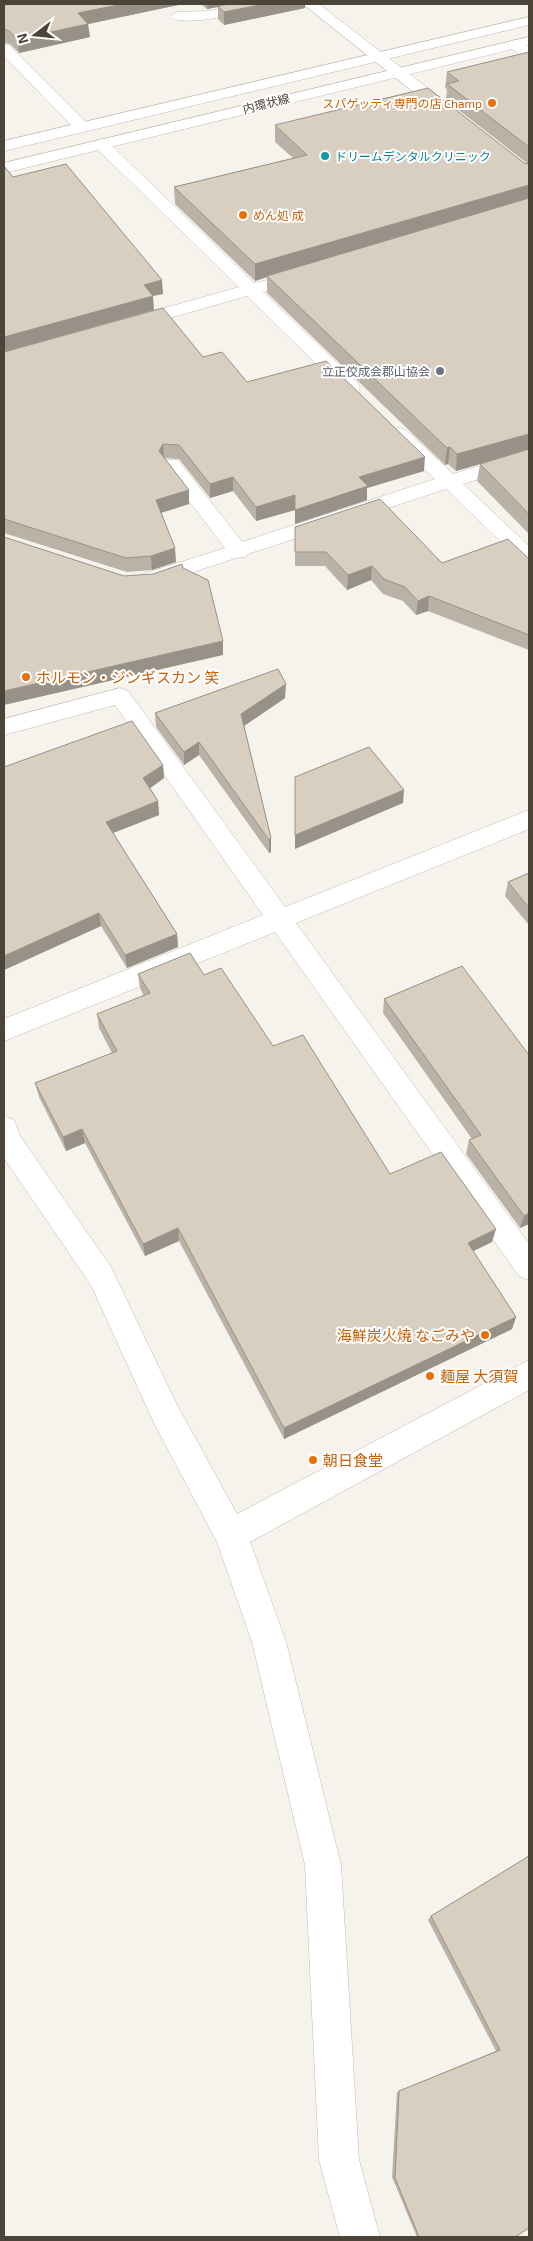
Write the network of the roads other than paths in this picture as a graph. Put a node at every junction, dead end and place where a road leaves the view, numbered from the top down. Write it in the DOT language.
graph roads {
  1 [pos="261,4"];
  2 [pos="310,4"];
  3 [pos="177,16"];
  4 [pos="529,20"];
  5 [pos="522,42"];
  6 [pos="4,48"];
  7 [pos="529,54"];
  8 [pos="375,56"];
  9 [pos="396,72"];
  10 [pos="466,126"];
  11 [pos="82,127"];
  12 [pos="100,144"];
  13 [pos="4,146"];
  14 [pos="4,168"];
  15 [pos="281,281"];
  16 [pos="252,289"];
  17 [pos="119,327"];
  18 [pos="364,399"];
  19 [pos="385,420"];
  20 [pos="529,457"];
  21 [pos="171,464"];
  22 [pos="447,482"];
  23 [pos="239,552"];
  24 [pos="529,557"];
  25 [pos="126,581"];
  26 [pos="4,727"];
  27 [pos="529,819"];
  28 [pos="281,919"];
  29 [pos="4,1030"];
  30 [pos="4,1128"];
  31 [pos="529,1267"];
  32 [pos="529,1374"];
  33 [pos="231,1535"];
  34 [pos="360,2237"];
  1 -- 3 [label="street"];
  2 -- 8 [label="street"];
  4 -- 8 [label="street, 内環状線"];
  5 -- 7 [label="street"];
  5 -- 9 [label="street, 内環状線"];
  6 -- 11 [label="street"];
  8 -- 9 [label="street"];
  8 -- 11 [label="street, 内環状線"];
  9 -- 10 [label="street"];
  9 -- 12 [label="street, 内環状線"];
  11 -- 13 [label="street, 内環状線"];
  12 -- 14 [label="street, 内環状線"];
  12 -- 16 [label="street"];
  15 -- 16 [label="street"];
  16 -- 17 [label="street"];
  16 -- 18 [label="street"];
  19 -- 22 [label="street"];
  20 -- 22 [label="street"];
  21 -- 23 [label="street"];
  22 -- 23 [label="street"];
  22 -- 24 [label="street"];
  23 -- 25 [label="street"];
  26 -- 28 [label="street"];
  27 -- 28 [label="street"];
  28 -- 29 [label="street"];
  28 -- 31 [label="street"];
  30 -- 33 [label="street"];
  32 -- 33 [label="street"];
  33 -- 34 [label="street"];
}
